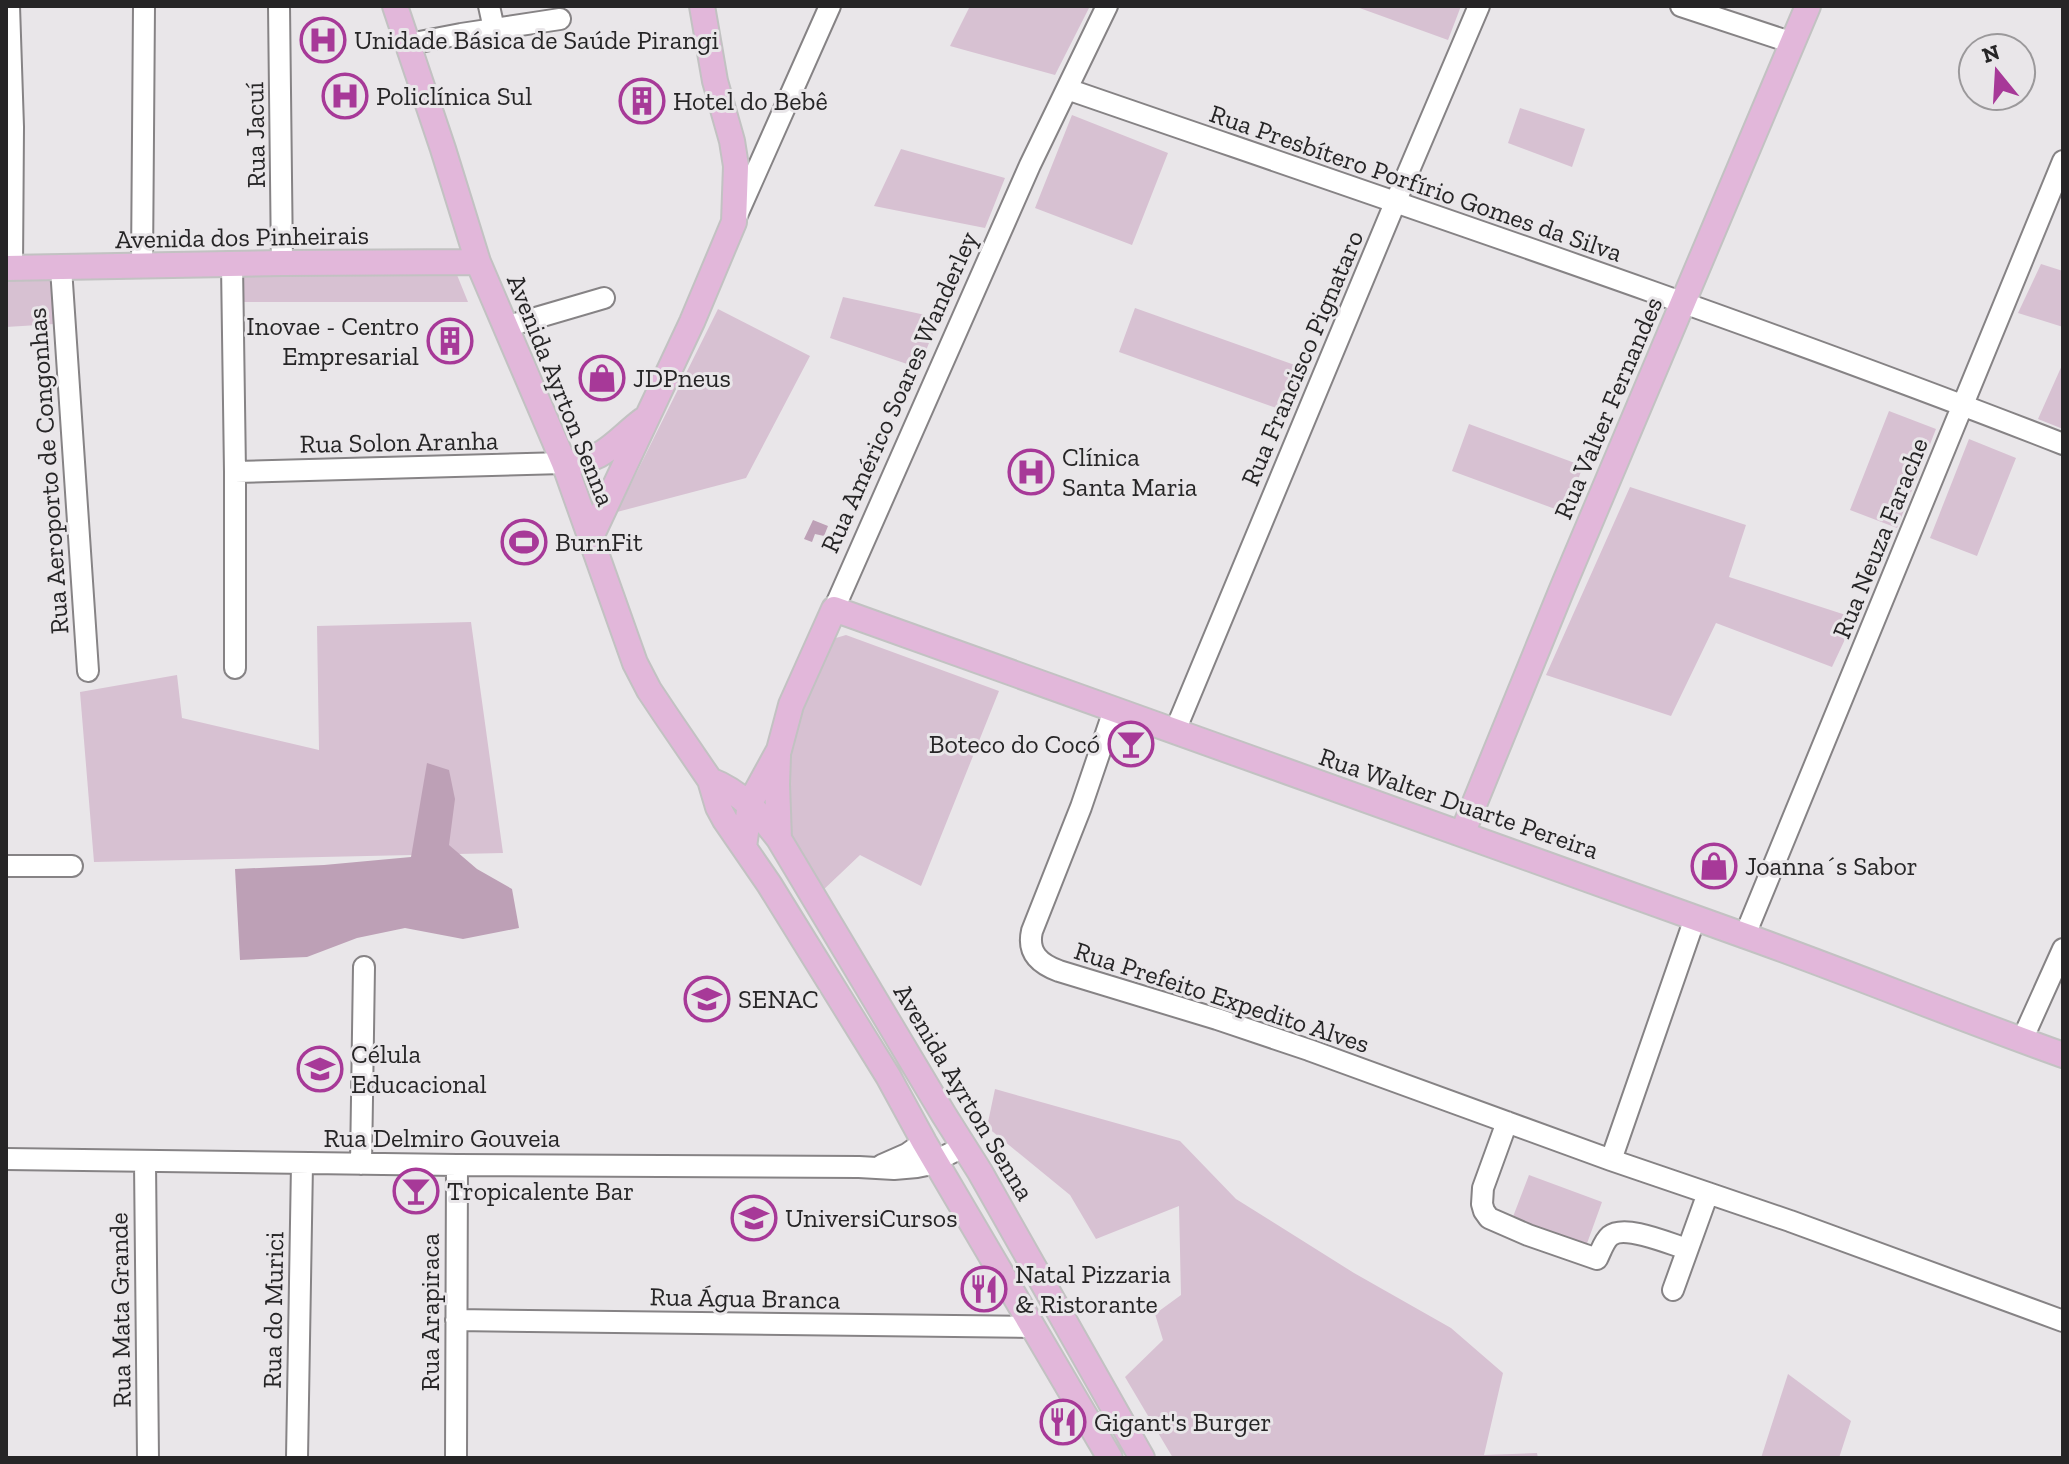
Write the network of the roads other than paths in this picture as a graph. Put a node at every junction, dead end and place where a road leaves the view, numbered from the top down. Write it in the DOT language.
graph roads {
  1 [pos="9,6"];
  2 [pos="144,6"];
  3 [pos="279,6"];
  4 [pos="395,6"];
  5 [pos="489,6"];
  6 [pos="702,6"];
  7 [pos="830,6"];
  8 [pos="1107,6"];
  9 [pos="1479,6"];
  10 [pos="1681,6"];
  11 [pos="1808,6"];
  12 [pos="560,19"];
  13 [pos="494,29"];
  14 [pos="1793,43"];
  15 [pos="409,44"];
  16 [pos="1067,89"];
  17 [pos="9,127"];
  18 [pos="732,141"];
  19 [pos="769,141"];
  20 [pos="2063,161"];
  21 [pos="1395,203"];
  22 [pos="734,222"];
  23 [pos="478,262"];
  24 [pos="282,263"];
  25 [pos="142,265"];
  26 [pos="232,265"];
  27 [pos="9,268"];
  28 [pos="61,268"];
  29 [pos="604,298"];
  30 [pos="1683,304"];
  31 [pos="505,327"];
  32 [pos="1962,404"];
  33 [pos="648,416"];
  34 [pos="2063,444"];
  35 [pos="564,463"];
  36 [pos="235,472"];
  37 [pos="591,537"];
  38 [pos="834,609"];
  39 [pos="235,668"];
  40 [pos="88,671"];
  41 [pos="1114,710"];
  42 [pos="1175,731"];
  43 [pos="779,750"];
  44 [pos="712,787"];
  45 [pos="750,803"];
  46 [pos="1462,834"];
  47 [pos="779,839"];
  48 [pos="744,847"];
  49 [pos="6,866"];
  50 [pos="72,866"];
  51 [pos="1695,918"];
  52 [pos="1745,935"];
  53 [pos="2063,949"];
  54 [pos="364,967"];
  55 [pos="2022,1040"];
  56 [pos="2063,1055"];
  57 [pos="1507,1122"];
  58 [pos="965,1146"];
  59 [pos="930,1151"];
  60 [pos="6,1159"];
  61 [pos="1611,1160"];
  62 [pos="145,1162"];
  63 [pos="302,1164"];
  64 [pos="361,1164"];
  65 [pos="457,1165"];
  66 [pos="1708,1193"];
  67 [pos="1687,1249"];
  68 [pos="1673,1290"];
  69 [pos="456,1320"];
  70 [pos="2063,1321"];
  71 [pos="1033,1327"];
  72 [pos="148,1458"];
  73 [pos="297,1458"];
  74 [pos="456,1458"];
  75 [pos="1110,1458"];
  76 [pos="1142,1458"];
  1 -- 17 [label="street"];
  2 -- 25 [label="street"];
  3 -- 24 [label="street, Rua Jacuí"];
  4 -- 15 [label="main road, Avenida Ayrton Senna"];
  5 -- 13 [label="street"];
  6 -- 18 [label="main road"];
  7 -- 19 [label="street"];
  8 -- 16 [label="street, Rua Américo Soares Wanderley"];
  9 -- 21 [label="street, Rua Francisco Pignataro"];
  10 -- 14 [label="street"];
  11 -- 14 [label="main road, Rua Valter Fernandes"];
  12 -- 13 [label="street"];
  13 -- 15 [label="street"];
  14 -- 30 [label="main road, Rua Valter Fernandes"];
  15 -- 23 [label="main road, Avenida Ayrton Senna"];
  16 -- 21 [label="street, Rua Presbítero Porfírio Gomes da Silva"];
  16 -- 38 [label="street, Rua Américo Soares Wanderley"];
  17 -- 27 [label="street"];
  18 -- 19 [label="street"];
  18 -- 22 [label="main road"];
  19 -- 22 [label="street"];
  20 -- 32 [label="street, Rua Neuza Farache"];
  21 -- 30 [label="street, Rua Presbítero Porfírio Gomes da Silva"];
  21 -- 42 [label="street, Rua Francisco Pignataro"];
  22 -- 33 [label="main road"];
  23 -- 24 [label="main road, Avenida dos Pinheirais"];
  23 -- 31 [label="main road, Avenida Ayrton Senna"];
  24 -- 26 [label="main road, Avenida dos Pinheirais"];
  25 -- 26 [label="main road, Avenida dos Pinheirais"];
  25 -- 28 [label="main road, Avenida dos Pinheirais"];
  26 -- 36 [label="street"];
  27 -- 28 [label="main road, Avenida dos Pinheirais"];
  28 -- 40 [label="street, Rua Aeroporto de Congonhas"];
  29 -- 31 [label="street"];
  30 -- 32 [label="street, Rua Presbítero Porfírio Gomes da Silva"];
  30 -- 46 [label="main road, Rua Valter Fernandes"];
  31 -- 35 [label="main road, Avenida Ayrton Senna"];
  32 -- 34 [label="street, Rua Presbítero Porfírio Gomes da Silva"];
  32 -- 52 [label="street, Rua Neuza Farache"];
  33 -- 35 [label="main road"];
  33 -- 37 [label="main road"];
  35 -- 36 [label="street, Rua Solon Aranha"];
  35 -- 37 [label="main road, Avenida Ayrton Senna"];
  36 -- 39 [label="street"];
  37 -- 44 [label="main road, Avenida Ayrton Senna"];
  38 -- 41 [label="main road, Rua Walter Duarte Pereira"];
  38 -- 43 [label="main road, Rua Américo Soares Wanderley"];
  41 -- 42 [label="main road, Rua Walter Duarte Pereira"];
  41 -- 57 [label="street, Rua Prefeito Expedito Alves"];
  42 -- 46 [label="main road, Rua Walter Duarte Pereira"];
  43 -- 45 [label="main road, Rua Américo Soares Wanderley"];
  43 -- 47 [label="main road"];
  44 -- 45 [label="main road, Avenida Ayrton Senna"];
  44 -- 48 [label="main road, Avenida Ayrton Senna"];
  45 -- 47 [label="main road, Avenida Ayrton Senna"];
  45 -- 48 [label="main road, Rua Américo Soares Wanderley"];
  46 -- 51 [label="main road, Rua Walter Duarte Pereira"];
  47 -- 58 [label="main road, Avenida Ayrton Senna"];
  48 -- 59 [label="main road, Avenida Ayrton Senna"];
  49 -- 50 [label="street"];
  51 -- 52 [label="main road, Rua Walter Duarte Pereira"];
  51 -- 61 [label="street"];
  52 -- 55 [label="main road, Rua Walter Duarte Pereira"];
  53 -- 55 [label="street"];
  54 -- 64 [label="street"];
  55 -- 56 [label="main road, Rua Walter Duarte Pereira"];
  57 -- 61 [label="street, Rua Prefeito Expedito Alves"];
  57 -- 67 [label="street"];
  58 -- 59 [label="street, Rua Delmiro Gouveia"];
  58 -- 76 [label="main road, Avenida Ayrton Senna"];
  59 -- 65 [label="street, Rua Delmiro Gouveia"];
  59 -- 71 [label="main road, Avenida Ayrton Senna"];
  60 -- 62 [label="street, Rua Delmiro Gouveia"];
  61 -- 66 [label="street, Rua Prefeito Expedito Alves"];
  62 -- 63 [label="street, Rua Delmiro Gouveia"];
  62 -- 72 [label="street, Rua Mata Grande"];
  63 -- 64 [label="street, Rua Delmiro Gouveia"];
  63 -- 73 [label="street, Rua do Murici"];
  64 -- 65 [label="street, Rua Delmiro Gouveia"];
  65 -- 69 [label="street, Rua Arapiraca"];
  66 -- 67 [label="street"];
  66 -- 70 [label="street, Rua Prefeito Expedito Alves"];
  67 -- 68 [label="street"];
  69 -- 71 [label="street, Rua Água Branca"];
  69 -- 74 [label="street, Rua Arapiraca"];
  71 -- 75 [label="main road, Avenida Ayrton Senna"];
}
